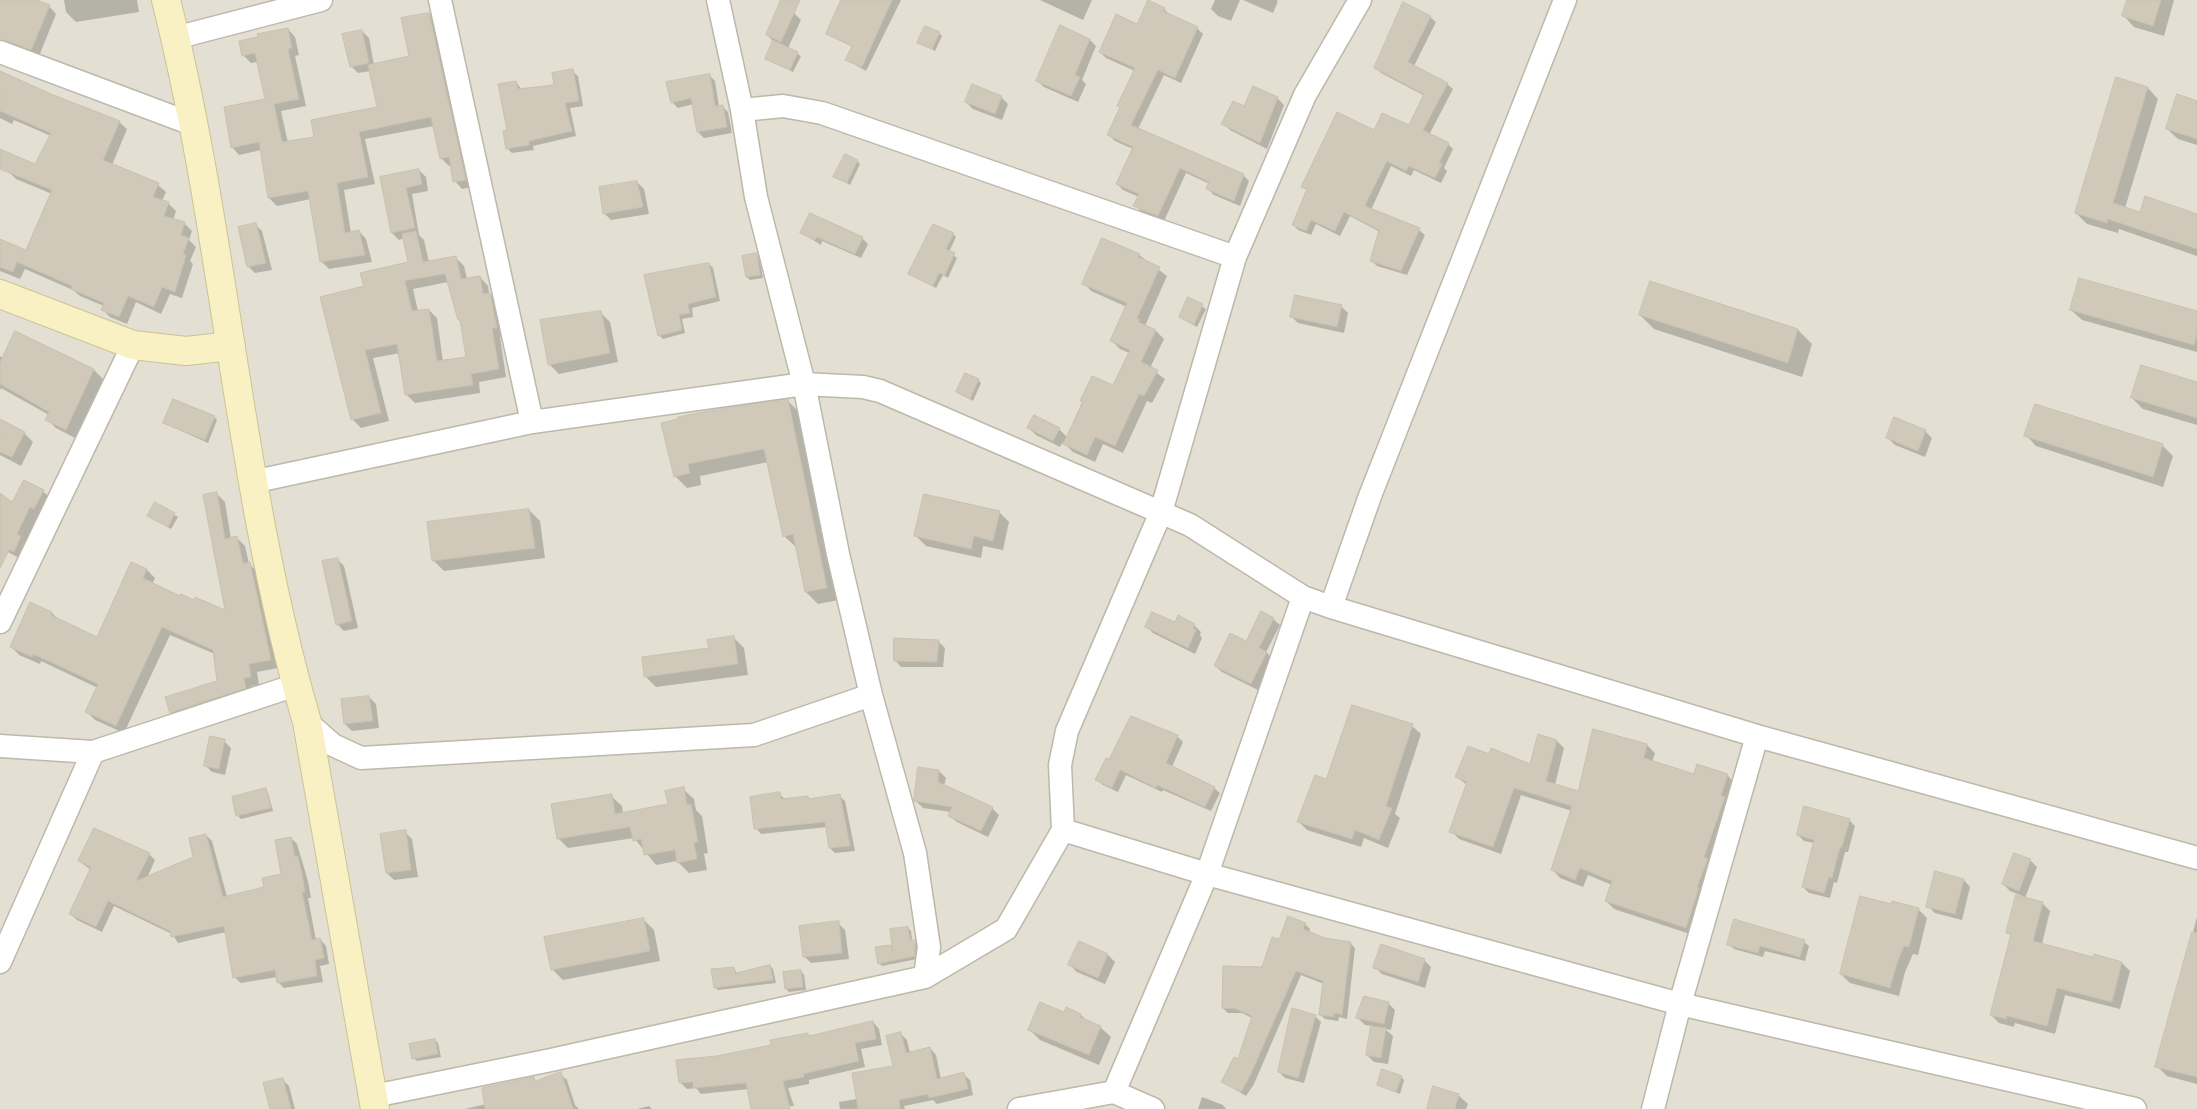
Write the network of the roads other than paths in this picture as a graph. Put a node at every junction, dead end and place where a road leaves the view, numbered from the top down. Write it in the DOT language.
graph roads {
  1 [pos="166,0"];
  2 [pos="321,0"];
  3 [pos="440,0"];
  4 [pos="718,0"];
  5 [pos="1360,0"];
  6 [pos="1564,0"];
  7 [pos="175,38"];
  8 [pos="0,52"];
  9 [pos="742,110"];
  10 [pos="192,124"];
  11 [pos="1235,257"];
  12 [pos="0,294"];
  13 [pos="133,345"];
  14 [pos="231,346"];
  15 [pos="804,384"];
  16 [pos="532,422"];
  17 [pos="252,482"];
  18 [pos="1161,512"];
  19 [pos="1303,597"];
  20 [pos="1331,607"];
  21 [pos="0,622"];
  22 [pos="296,685"];
  23 [pos="871,695"];
  24 [pos="307,722"];
  25 [pos="1757,736"];
  26 [pos="0,746"];
  27 [pos="93,752"];
  28 [pos="1063,830"];
  29 [pos="2197,858"];
  30 [pos="1206,874"];
  31 [pos="0,962"];
  32 [pos="924,977"];
  33 [pos="1680,1004"];
  34 [pos="1114,1092"];
  35 [pos="374,1103"];
  36 [pos="1019,1109"];
  37 [pos="1153,1109"];
  38 [pos="1653,1109"];
  39 [pos="2135,1109"];
  1 -- 7 [label="street"];
  2 -- 7 [label="street"];
  3 -- 16 [label="street"];
  4 -- 9 [label="street"];
  5 -- 11 [label="street"];
  6 -- 20 [label="street"];
  7 -- 10 [label="street"];
  8 -- 10 [label="street"];
  9 -- 11 [label="street"];
  9 -- 15 [label="street"];
  10 -- 14 [label="street"];
  11 -- 18 [label="street"];
  12 -- 13 [label="street"];
  13 -- 14 [label="street"];
  13 -- 21 [label="street"];
  14 -- 17 [label="street"];
  15 -- 16 [label="street"];
  15 -- 18 [label="street"];
  15 -- 23 [label="street"];
  16 -- 17 [label="street"];
  17 -- 22 [label="street"];
  18 -- 19 [label="street"];
  18 -- 28 [label="street"];
  19 -- 20 [label="street"];
  19 -- 30 [label="street"];
  20 -- 25 [label="street"];
  22 -- 24 [label="street"];
  22 -- 27 [label="street"];
  23 -- 24 [label="street"];
  23 -- 32 [label="street"];
  24 -- 35 [label="street"];
  25 -- 29 [label="street"];
  25 -- 33 [label="street"];
  26 -- 27 [label="street"];
  27 -- 31 [label="street"];
  28 -- 30 [label="street"];
  28 -- 32 [label="street"];
  30 -- 33 [label="street"];
  30 -- 34 [label="street"];
  32 -- 35 [label="street"];
  33 -- 38 [label="street"];
  33 -- 39 [label="street"];
  34 -- 36 [label="street"];
  34 -- 37 [label="street"];
}
